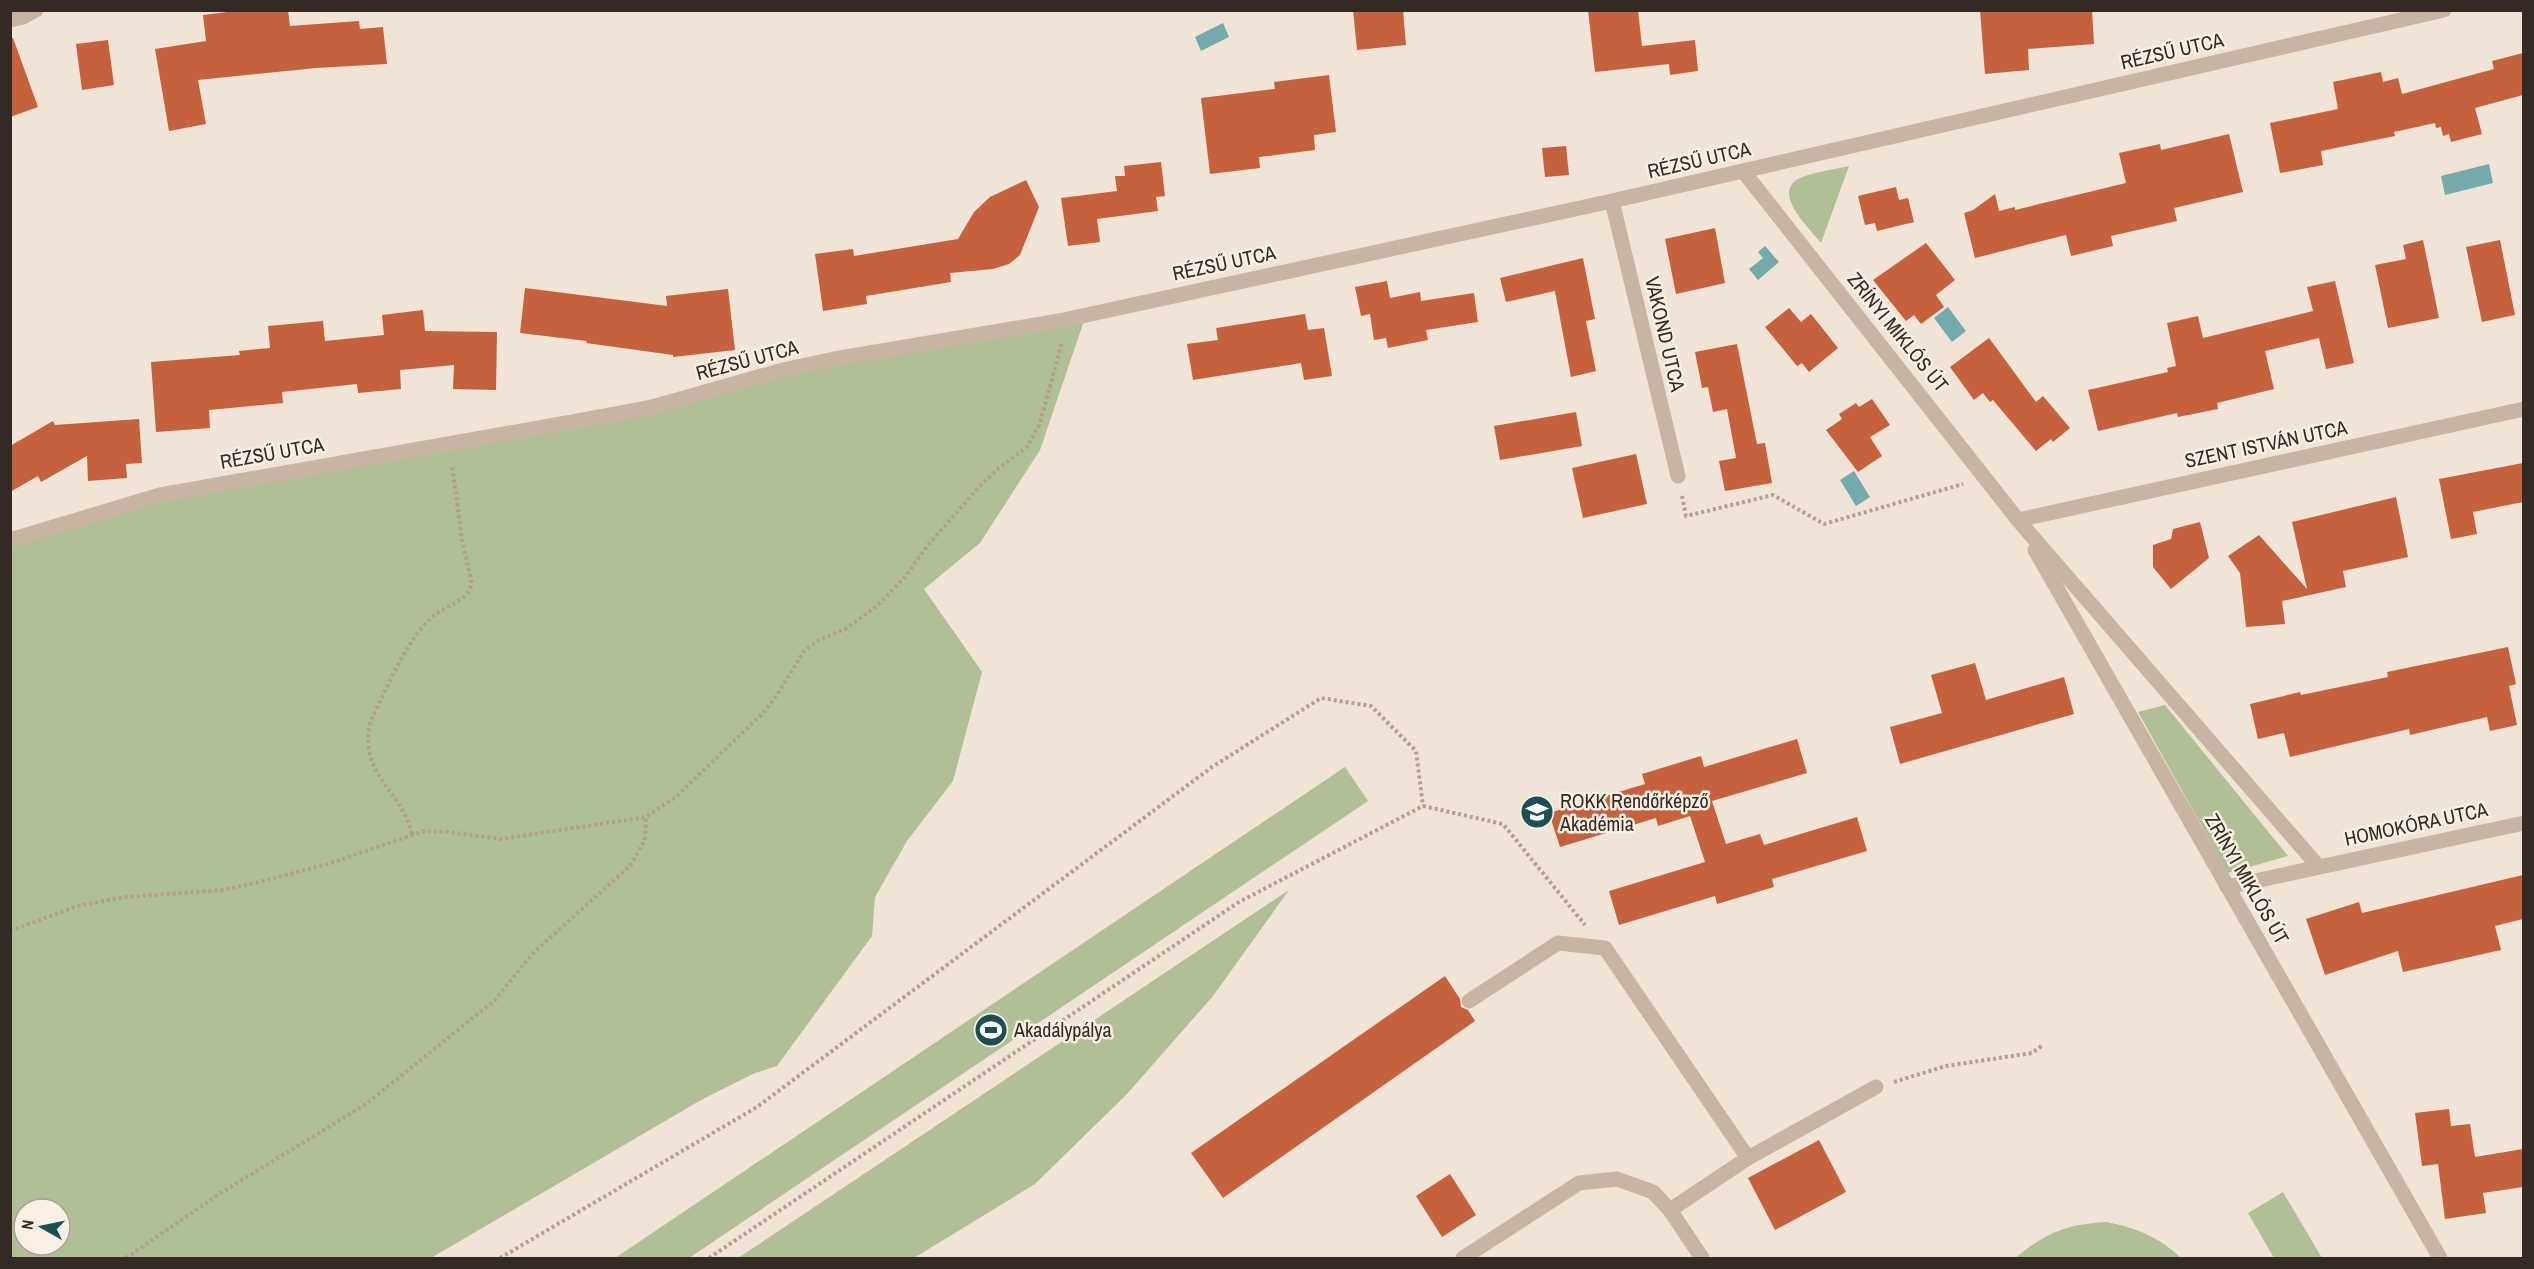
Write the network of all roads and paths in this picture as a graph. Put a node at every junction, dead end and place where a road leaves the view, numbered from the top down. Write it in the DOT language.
graph roads {
  1 [pos="36,10"];
  2 [pos="2444,10"];
  3 [pos="10,20"];
  4 [pos="1743,171"];
  5 [pos="1612,201"];
  6 [pos="1059,321"];
  7 [pos="2523,409"];
  8 [pos="449,443"];
  9 [pos="1678,476"];
  10 [pos="1986,477"];
  11 [pos="2018,520"];
  12 [pos="10,540"];
  13 [pos="1423,806"];
  14 [pos="646,817"];
  15 [pos="2523,823"];
  16 [pos="412,834"];
  17 [pos="2318,867"];
  18 [pos="2227,887"];
  19 [pos="10,931"];
  20 [pos="1605,948"];
  21 [pos="1469,1001"];
  22 [pos="2043,1045"];
  23 [pos="1876,1087"];
  24 [pos="1748,1158"];
  25 [pos="1670,1210"];
  26 [pos="126,1258"];
  27 [pos="500,1258"];
  28 [pos="709,1258"];
  29 [pos="1463,1258"];
  30 [pos="1702,1258"];
  31 [pos="2440,1258"];
  1 -- 3 [label="street"];
  2 -- 4 [label="street, RÉZSŰ UTCA"];
  4 -- 5 [label="street, RÉZSŰ UTCA"];
  4 -- 10 [label="street, ZRÍNYI MIKLÓS ÚT"];
  5 -- 6 [label="street, RÉZSŰ UTCA"];
  5 -- 9 [label="street, VAKOND UTCA"];
  6 -- 8 [label="street, RÉZSŰ UTCA"];
  6 -- 14 [label="path"];
  7 -- 11 [label="street, SZENT ISTVÁN UTCA"];
  8 -- 12 [label="street, RÉZSŰ UTCA"];
  8 -- 16 [label="path"];
  9 -- 10 [label="path"];
  10 -- 11 [label="street, ZRÍNYI MIKLÓS ÚT"];
  11 -- 17 [label="street, ZRÍNYI MIKLÓS ÚT"];
  11 -- 18 [label="street, ZRÍNYI MIKLÓS ÚT"];
  13 -- 20 [label="path"];
  13 -- 27 [label="path"];
  13 -- 28 [label="path"];
  14 -- 16 [label="path"];
  14 -- 26 [label="path"];
  15 -- 17 [label="street, HOMOKÓRA UTCA"];
  16 -- 19 [label="path"];
  17 -- 18 [label="street, HOMOKÓRA UTCA"];
  18 -- 31 [label="street, ZRÍNYI MIKLÓS ÚT"];
  20 -- 21 [label="street"];
  20 -- 24 [label="street"];
  22 -- 23 [label="path"];
  23 -- 24 [label="street"];
  24 -- 25 [label="street"];
  25 -- 29 [label="street"];
  25 -- 30 [label="street"];
}
